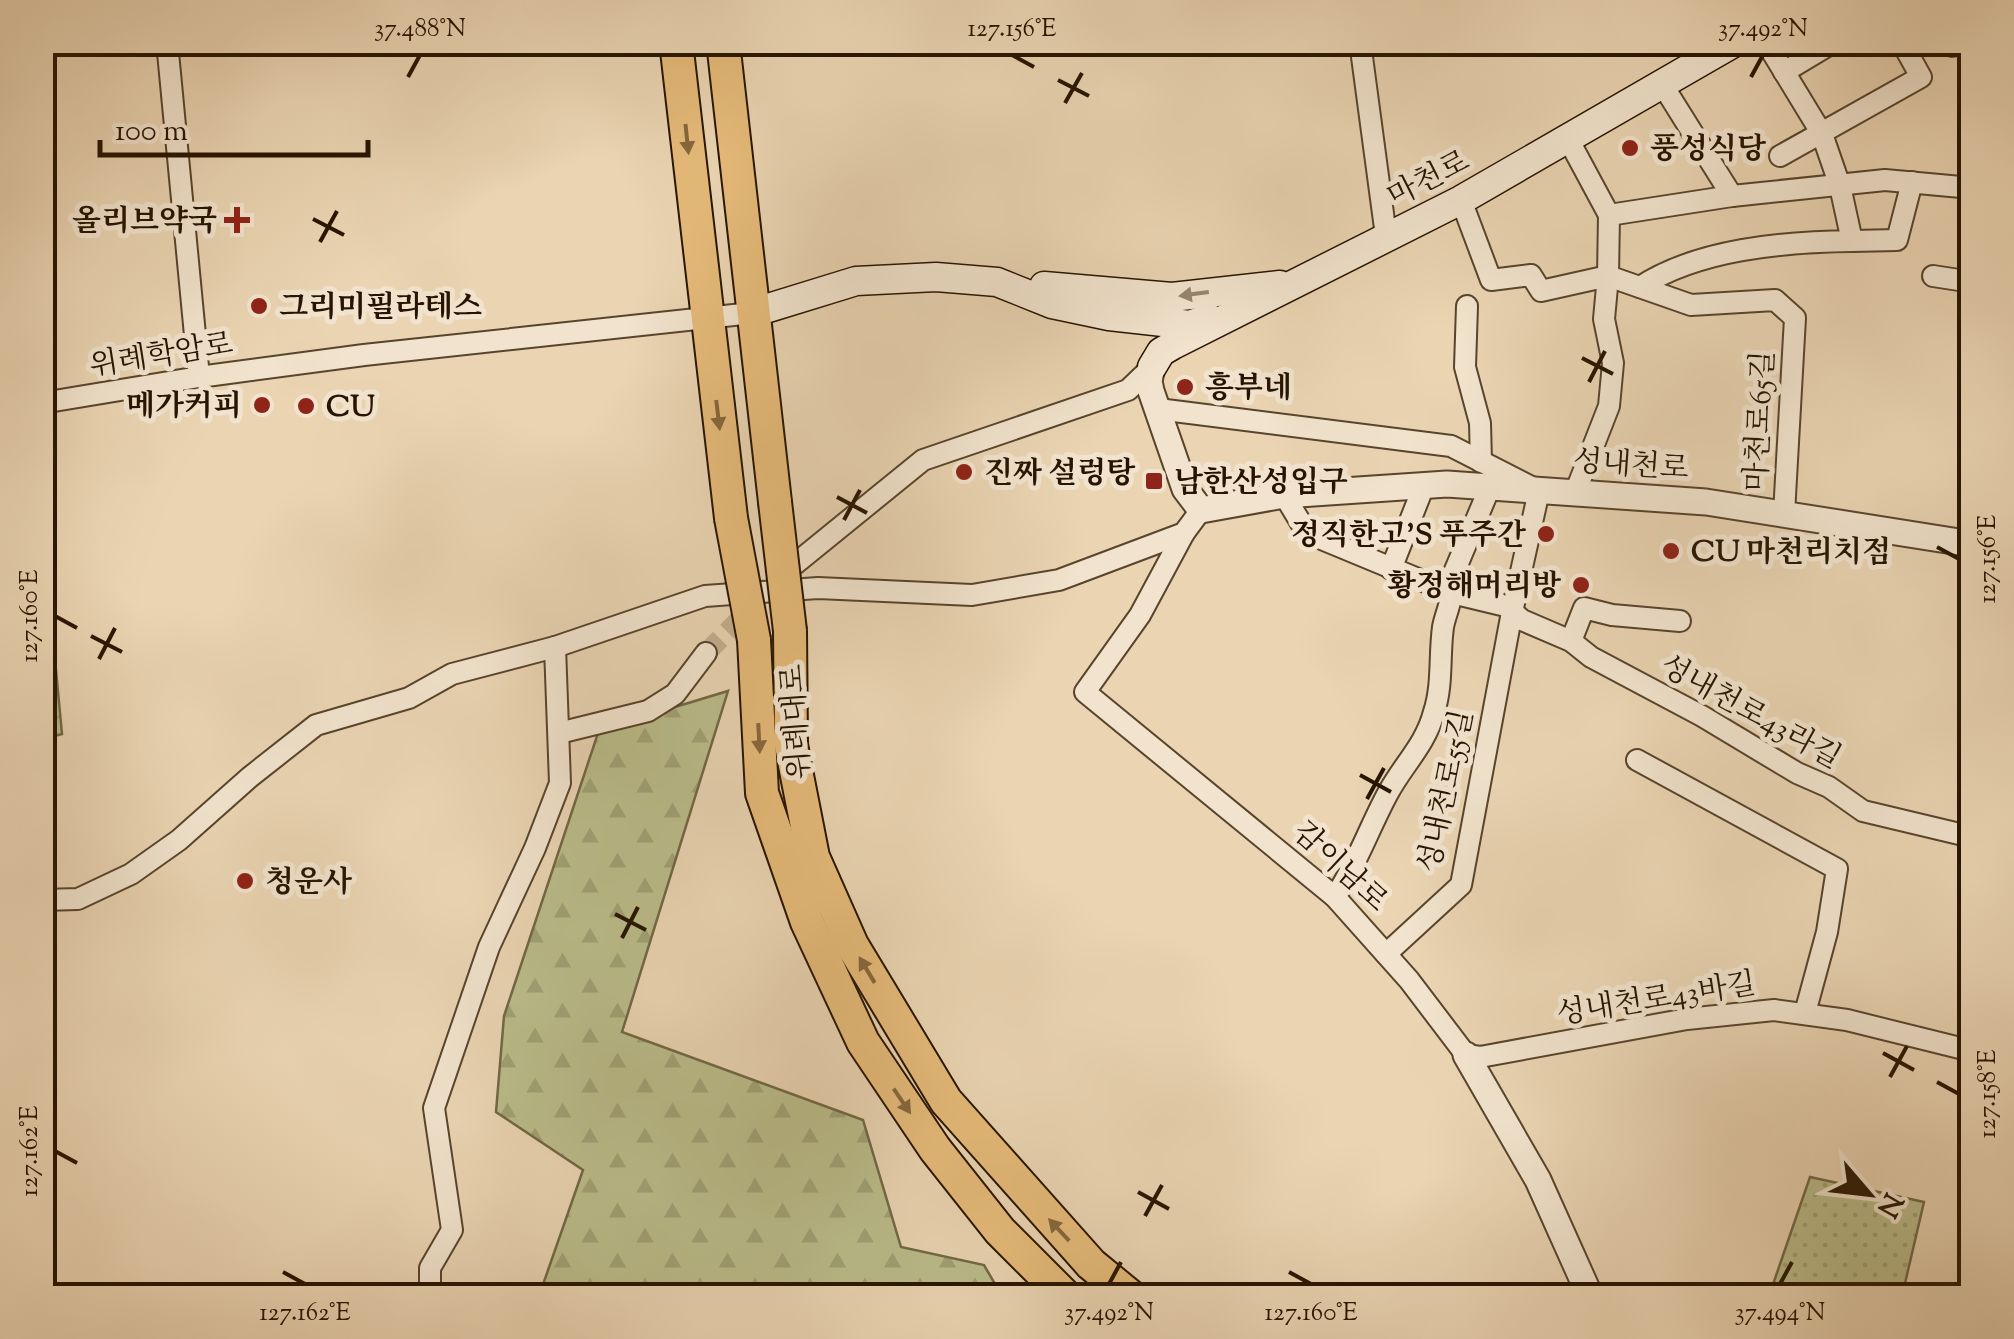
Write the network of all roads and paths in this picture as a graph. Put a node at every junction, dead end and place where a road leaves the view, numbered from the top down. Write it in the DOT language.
graph roads {
  1 [pos="168,42"];
  2 [pos="676,42"];
  3 [pos="723,42"];
  4 [pos="1360,42"];
  5 [pos="1734,42"];
  6 [pos="1766,42"];
  7 [pos="1834,42"];
  8 [pos="1916,42"];
  9 [pos="1948,42"];
  10 [pos="1972,43"];
  11 [pos="1784,72"];
  12 [pos="1662,84"];
  13 [pos="1822,134"];
  14 [pos="1568,137"];
  15 [pos="1780,156"];
  16 [pos="1912,182"];
  17 [pos="1840,186"];
  18 [pos="1972,188"];
  19 [pos="1732,196"];
  20 [pos="1461,200"];
  21 [pos="1610,215"];
  22 [pos="1386,236"];
  23 [pos="1852,241"];
  24 [pos="1608,276"];
  25 [pos="1933,276"];
  26 [pos="997,282"];
  27 [pos="1972,282"];
  28 [pos="1292,284"];
  29 [pos="1640,288"];
  30 [pos="1253,303"];
  31 [pos="1467,306"];
  32 [pos="752,312"];
  33 [pos="706,318"];
  34 [pos="1152,367"];
  35 [pos="199,377"];
  36 [pos="42,402"];
  37 [pos="1158,409"];
  38 [pos="1481,462"];
  39 [pos="1490,487"];
  40 [pos="1423,488"];
  41 [pos="1539,491"];
  42 [pos="1575,493"];
  43 [pos="1284,495"];
  44 [pos="1202,510"];
  45 [pos="1784,514"];
  46 [pos="1184,533"];
  47 [pos="1972,544"];
  48 [pos="795,564"];
  49 [pos="1391,569"];
  50 [pos="1452,593"];
  51 [pos="1512,612"];
  52 [pos="1680,621"];
  53 [pos="1570,641"];
  54 [pos="555,647"];
  55 [pos="706,653"];
  56 [pos="559,734"];
  57 [pos="1637,760"];
  58 [pos="1972,836"];
  59 [pos="1335,897"];
  60 [pos="42,900"];
  61 [pos="1386,954"];
  62 [pos="1805,1014"];
  63 [pos="1972,1051"];
  64 [pos="1466,1055"];
  65 [pos="430,1296"];
  66 [pos="1065,1296"];
  67 [pos="1130,1296"];
  68 [pos="1590,1296"];
  1 -- 35 [label="street"];
  2 -- 33 [label="main road, 위례대로, one-way"];
  3 -- 32 [label="main road, 위례대로"];
  4 -- 22 [label="street"];
  5 -- 12 [label="main road, 마천로"];
  6 -- 11 [label="street"];
  7 -- 11 [label="street"];
  8 -- 13 [label="street"];
  9 -- 10 [label="street"];
  11 -- 13 [label="street"];
  12 -- 14 [label="main road, 마천로"];
  12 -- 19 [label="street"];
  13 -- 15 [label="street"];
  13 -- 17 [label="street"];
  14 -- 20 [label="main road, 마천로"];
  14 -- 21 [label="street"];
  16 -- 17 [label="street"];
  16 -- 18 [label="street"];
  16 -- 23 [label="street"];
  17 -- 19 [label="street"];
  17 -- 23 [label="street"];
  19 -- 21 [label="street"];
  20 -- 22 [label="main road, 마천로"];
  20 -- 24 [label="street"];
  21 -- 24 [label="street"];
  22 -- 28 [label="main road, 마천로"];
  23 -- 29 [label="street"];
  24 -- 29 [label="street, 마천로65길"];
  24 -- 42 [label="street"];
  25 -- 27 [label="street"];
  28 -- 26 [label="main road, one-way"];
  26 -- 30 [label="main road"];
  26 -- 32 [label="main road"];
  28 -- 30 [label="main road, 마천로"];
  29 -- 45 [label="street, 마천로65길"];
  30 -- 34 [label="main road, 마천로"];
  31 -- 38 [label="street"];
  32 -- 33 [label="street, 위례학암로"];
  67 -- 32 [label="main road, 위례대로, one-way, bridge"];
  33 -- 35 [label="street, 위례학암로"];
  33 -- 66 [label="main road, 위례대로, one-way, bridge"];
  34 -- 37 [label="street"];
  34 -- 48 [label="street"];
  35 -- 36 [label="street, 위례학암로"];
  37 -- 38 [label="street"];
  37 -- 44 [label="street"];
  38 -- 41 [label="street"];
  39 -- 40 [label="street, 성내천로"];
  39 -- 41 [label="street, 성내천로"];
  39 -- 50 [label="street"];
  40 -- 43 [label="street, 성내천로"];
  40 -- 49 [label="street"];
  41 -- 42 [label="street, 성내천로"];
  41 -- 51 [label="street, 성내천로55길"];
  42 -- 45 [label="street, 성내천로"];
  43 -- 44 [label="street, 성내천로"];
  43 -- 49 [label="street"];
  44 -- 46 [label="street"];
  45 -- 47 [label="street, 성내천로"];
  46 -- 54 [label="street"];
  46 -- 59 [label="street, 감이남로"];
  49 -- 50 [label="street"];
  50 -- 51 [label="street"];
  50 -- 59 [label="street"];
  51 -- 53 [label="street, 성내천로43라길"];
  51 -- 61 [label="street, 성내천로55길"];
  52 -- 53 [label="street"];
  53 -- 58 [label="street, 성내천로43라길"];
  54 -- 56 [label="street"];
  54 -- 60 [label="street"];
  55 -- 56 [label="street"];
  56 -- 65 [label="street"];
  57 -- 62 [label="street"];
  59 -- 61 [label="street, 감이남로"];
  61 -- 64 [label="street, 감이남로"];
  62 -- 63 [label="street, 성내천로43바길"];
  62 -- 64 [label="street, 성내천로43바길"];
  64 -- 68 [label="street, 감이남로"];
}
